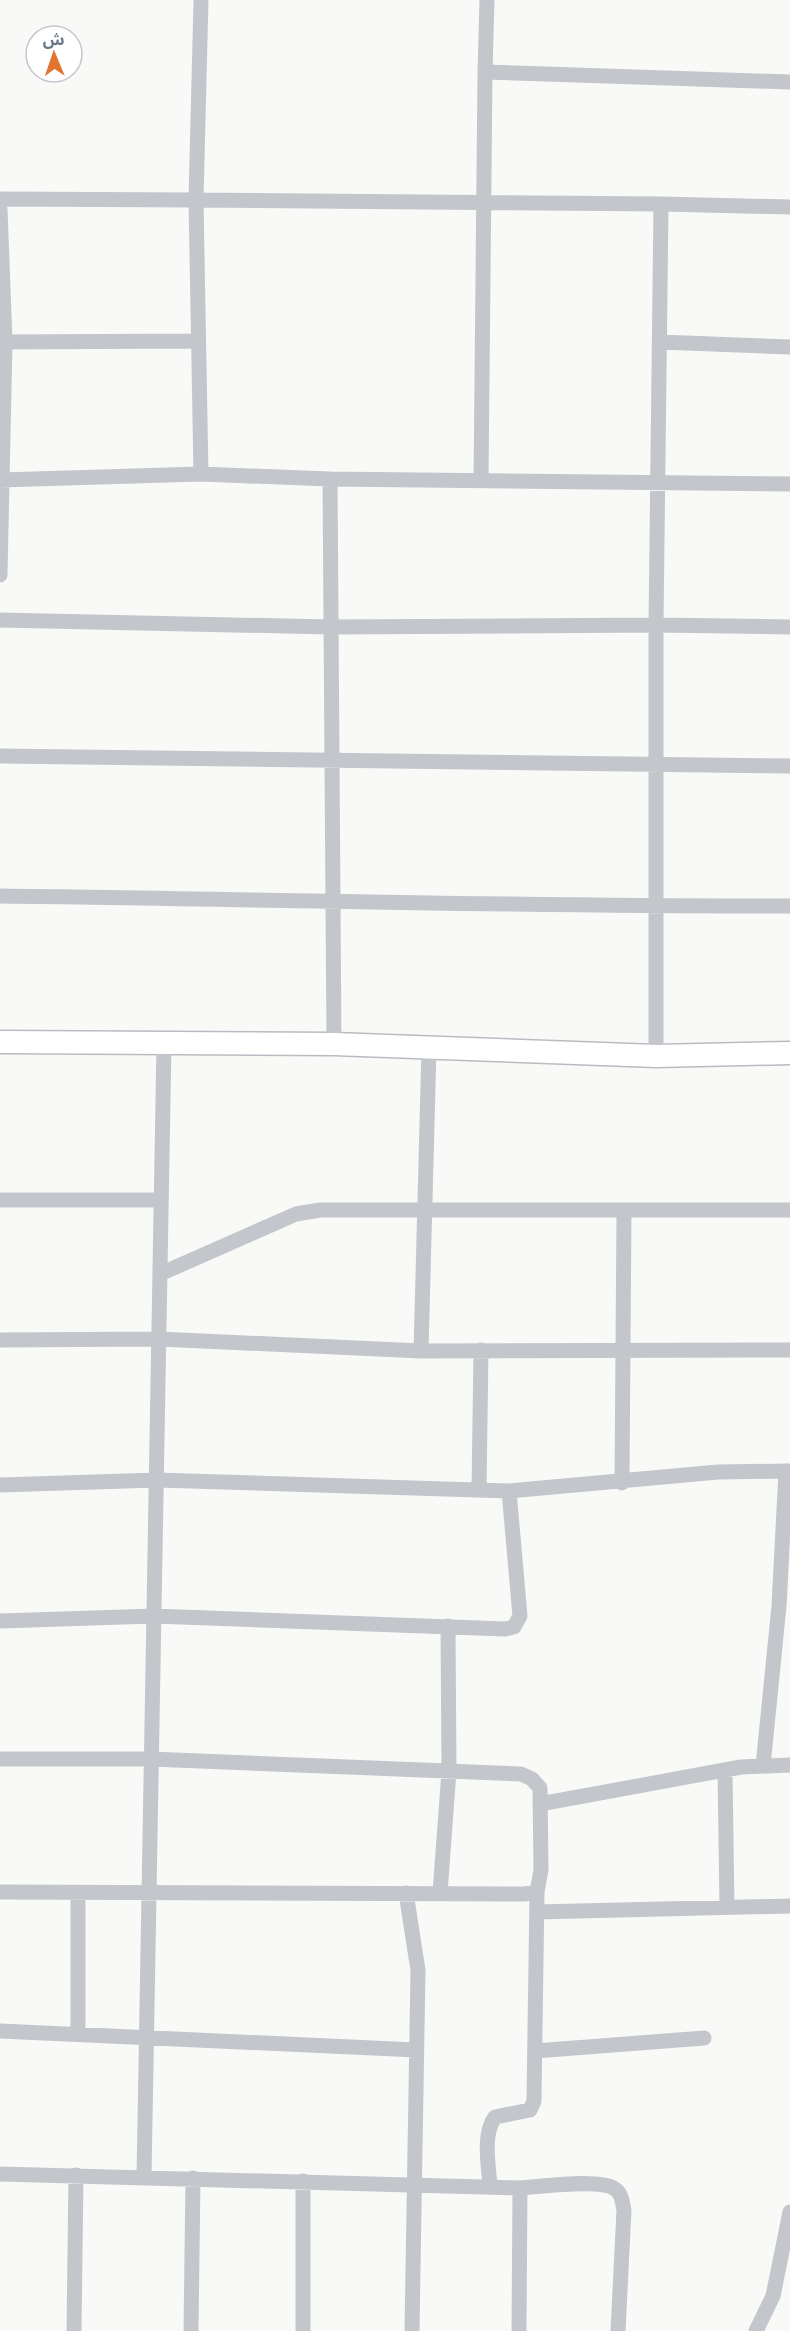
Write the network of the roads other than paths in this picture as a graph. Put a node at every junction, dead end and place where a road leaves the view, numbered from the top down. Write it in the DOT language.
graph roads {
  1 [pos="201,0"];
  2 [pos="487,0"];
  3 [pos="485,72"];
  4 [pos="790,82"];
  5 [pos="0,199"];
  6 [pos="196,200"];
  7 [pos="485,202"];
  8 [pos="661,204"];
  9 [pos="790,207"];
  10 [pos="0,209"];
  11 [pos="198,341"];
  12 [pos="3,342"];
  13 [pos="660,342"];
  14 [pos="790,347"];
  15 [pos="201,474"];
  16 [pos="330,479"];
  17 [pos="1,480"];
  18 [pos="481,480"];
  19 [pos="658,481"];
  20 [pos="790,484"];
  21 [pos="0,575"];
  22 [pos="0,620"];
  23 [pos="656,625"];
  24 [pos="331,627"];
  25 [pos="790,627"];
  26 [pos="0,756"];
  27 [pos="332,759"];
  28 [pos="656,764"];
  29 [pos="790,766"];
  30 [pos="0,896"];
  31 [pos="332,899"];
  32 [pos="790,906"];
  33 [pos="657,907"];
  34 [pos="0,1042"];
  35 [pos="164,1043"];
  36 [pos="334,1044"];
  37 [pos="429,1048"];
  38 [pos="790,1053"];
  39 [pos="656,1056"];
  40 [pos="0,1200"];
  41 [pos="161,1200"];
  42 [pos="423,1210"];
  43 [pos="790,1210"];
  44 [pos="624,1211"];
  45 [pos="160,1274"];
  46 [pos="159,1339"];
  47 [pos="0,1340"];
  48 [pos="421,1350"];
  49 [pos="481,1350"];
  50 [pos="621,1350"];
  51 [pos="790,1350"];
  52 [pos="788,1471"];
  53 [pos="157,1480"];
  54 [pos="622,1482"];
  55 [pos="0,1485"];
  56 [pos="479,1490"];
  57 [pos="509,1491"];
  58 [pos="154,1616"];
  59 [pos="0,1621"];
  60 [pos="448,1626"];
  61 [pos="0,1759"];
  62 [pos="150,1760"];
  63 [pos="790,1765"];
  64 [pos="763,1766"];
  65 [pos="449,1771"];
  66 [pos="725,1771"];
  67 [pos="540,1804"];
  68 [pos="0,1892"];
  69 [pos="537,1892"];
  70 [pos="78,1893"];
  71 [pos="148,1893"];
  72 [pos="406,1893"];
  73 [pos="440,1893"];
  74 [pos="790,1906"];
  75 [pos="727,1907"];
  76 [pos="537,1912"];
  77 [pos="0,2031"];
  78 [pos="78,2034"];
  79 [pos="147,2036"];
  80 [pos="704,2038"];
  81 [pos="416,2050"];
  82 [pos="535,2051"];
  83 [pos="0,2174"];
  84 [pos="76,2175"];
  85 [pos="144,2177"];
  86 [pos="193,2178"];
  87 [pos="303,2181"];
  88 [pos="413,2185"];
  89 [pos="490,2187"];
  90 [pos="520,2188"];
  91 [pos="790,2212"];
  92 [pos="786,2252"];
  93 [pos="74,2331"];
  94 [pos="191,2331"];
  95 [pos="303,2331"];
  96 [pos="412,2331"];
  97 [pos="519,2331"];
  98 [pos="618,2331"];
  99 [pos="756,2331"];
  1 -- 6 [label="street"];
  2 -- 3 [label="street"];
  3 -- 4 [label="street"];
  3 -- 7 [label="street"];
  5 -- 6 [label="street"];
  6 -- 7 [label="street"];
  6 -- 11 [label="street"];
  7 -- 8 [label="street"];
  7 -- 18 [label="street"];
  8 -- 9 [label="street"];
  8 -- 13 [label="street"];
  10 -- 12 [label="street"];
  11 -- 12 [label="street"];
  11 -- 15 [label="street"];
  12 -- 17 [label="street"];
  13 -- 14 [label="street"];
  13 -- 19 [label="street"];
  15 -- 16 [label="street"];
  15 -- 17 [label="street"];
  16 -- 18 [label="street"];
  16 -- 24 [label="street"];
  17 -- 21 [label="street"];
  18 -- 19 [label="street"];
  19 -- 20 [label="street"];
  19 -- 23 [label="street"];
  22 -- 24 [label="street"];
  23 -- 24 [label="street"];
  23 -- 25 [label="street"];
  23 -- 28 [label="street"];
  24 -- 27 [label="street"];
  26 -- 27 [label="street"];
  27 -- 28 [label="street"];
  27 -- 31 [label="street"];
  28 -- 29 [label="street"];
  28 -- 33 [label="street"];
  30 -- 31 [label="street"];
  31 -- 33 [label="street"];
  31 -- 36 [label="street"];
  32 -- 33 [label="street"];
  33 -- 39 [label="street"];
  34 -- 35 [label="street"];
  35 -- 36 [label="street"];
  35 -- 41 [label="street"];
  36 -- 37 [label="street"];
  37 -- 39 [label="street"];
  37 -- 42 [label="street"];
  38 -- 39 [label="street"];
  40 -- 41 [label="street"];
  41 -- 45 [label="street"];
  42 -- 44 [label="street"];
  42 -- 45 [label="street"];
  42 -- 48 [label="street"];
  43 -- 44 [label="street"];
  44 -- 50 [label="street"];
  45 -- 46 [label="street"];
  46 -- 47 [label="street"];
  46 -- 48 [label="street"];
  46 -- 53 [label="street"];
  48 -- 49 [label="street"];
  49 -- 50 [label="street"];
  49 -- 56 [label="street"];
  50 -- 51 [label="street"];
  50 -- 54 [label="street"];
  52 -- 54 [label="street"];
  52 -- 64 [label="street"];
  53 -- 55 [label="street"];
  53 -- 56 [label="street"];
  53 -- 58 [label="street"];
  54 -- 57 [label="street"];
  56 -- 57 [label="street"];
  57 -- 60 [label="street"];
  58 -- 59 [label="street"];
  58 -- 60 [label="street"];
  58 -- 62 [label="street"];
  60 -- 65 [label="street"];
  61 -- 62 [label="street"];
  62 -- 65 [label="street"];
  62 -- 71 [label="street"];
  63 -- 64 [label="street"];
  64 -- 66 [label="street"];
  65 -- 67 [label="street"];
  65 -- 73 [label="street"];
  66 -- 67 [label="street"];
  66 -- 75 [label="street"];
  67 -- 69 [label="street"];
  68 -- 70 [label="street"];
  69 -- 73 [label="street"];
  69 -- 76 [label="street"];
  70 -- 71 [label="street"];
  70 -- 78 [label="street"];
  71 -- 72 [label="street"];
  71 -- 79 [label="street"];
  72 -- 73 [label="street"];
  72 -- 81 [label="street"];
  74 -- 75 [label="street"];
  75 -- 76 [label="street"];
  76 -- 82 [label="street"];
  77 -- 78 [label="street"];
  78 -- 79 [label="street"];
  79 -- 81 [label="street"];
  79 -- 85 [label="street"];
  80 -- 82 [label="street"];
  81 -- 88 [label="street"];
  82 -- 89 [label="street"];
  83 -- 84 [label="street"];
  84 -- 85 [label="street"];
  84 -- 93 [label="street"];
  85 -- 86 [label="street"];
  86 -- 87 [label="street"];
  86 -- 94 [label="street"];
  87 -- 88 [label="street"];
  87 -- 95 [label="street"];
  88 -- 89 [label="street"];
  88 -- 96 [label="street"];
  89 -- 90 [label="street"];
  90 -- 97 [label="street"];
  90 -- 98 [label="street"];
  91 -- 92 [label="street"];
  92 -- 99 [label="street"];
}
